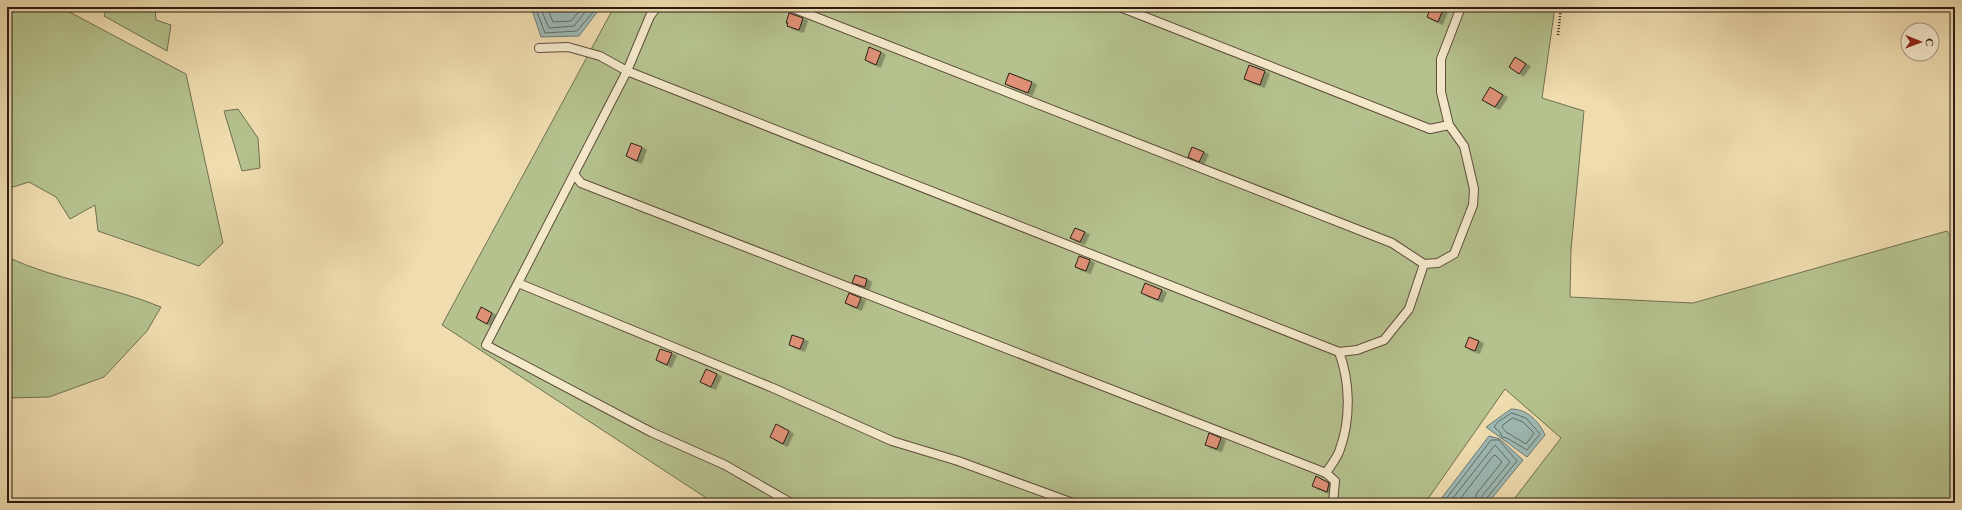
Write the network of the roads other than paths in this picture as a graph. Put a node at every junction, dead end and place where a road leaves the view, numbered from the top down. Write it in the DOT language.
graph roads {
  1 [pos="657,7"];
  2 [pos="790,7"];
  3 [pos="1120,7"];
  4 [pos="1457,8"];
  5 [pos="539,48"];
  6 [pos="627,71"];
  7 [pos="1449,125"];
  8 [pos="574,174"];
  9 [pos="1424,264"];
  10 [pos="518,283"];
  11 [pos="1338,352"];
  12 [pos="1326,473"];
  13 [pos="791,503"];
  14 [pos="1073,503"];
  15 [pos="1333,503"];
  1 -- 6 [label="lane"];
  2 -- 9 [label="lane"];
  3 -- 7 [label="lane"];
  4 -- 7 [label="lane"];
  5 -- 6 [label="lane"];
  6 -- 8 [label="lane"];
  6 -- 11 [label="lane"];
  7 -- 9 [label="lane"];
  8 -- 10 [label="lane"];
  8 -- 12 [label="lane"];
  9 -- 11 [label="lane"];
  10 -- 13 [label="lane"];
  10 -- 14 [label="lane"];
  11 -- 12 [label="lane"];
  12 -- 15 [label="lane"];
}
